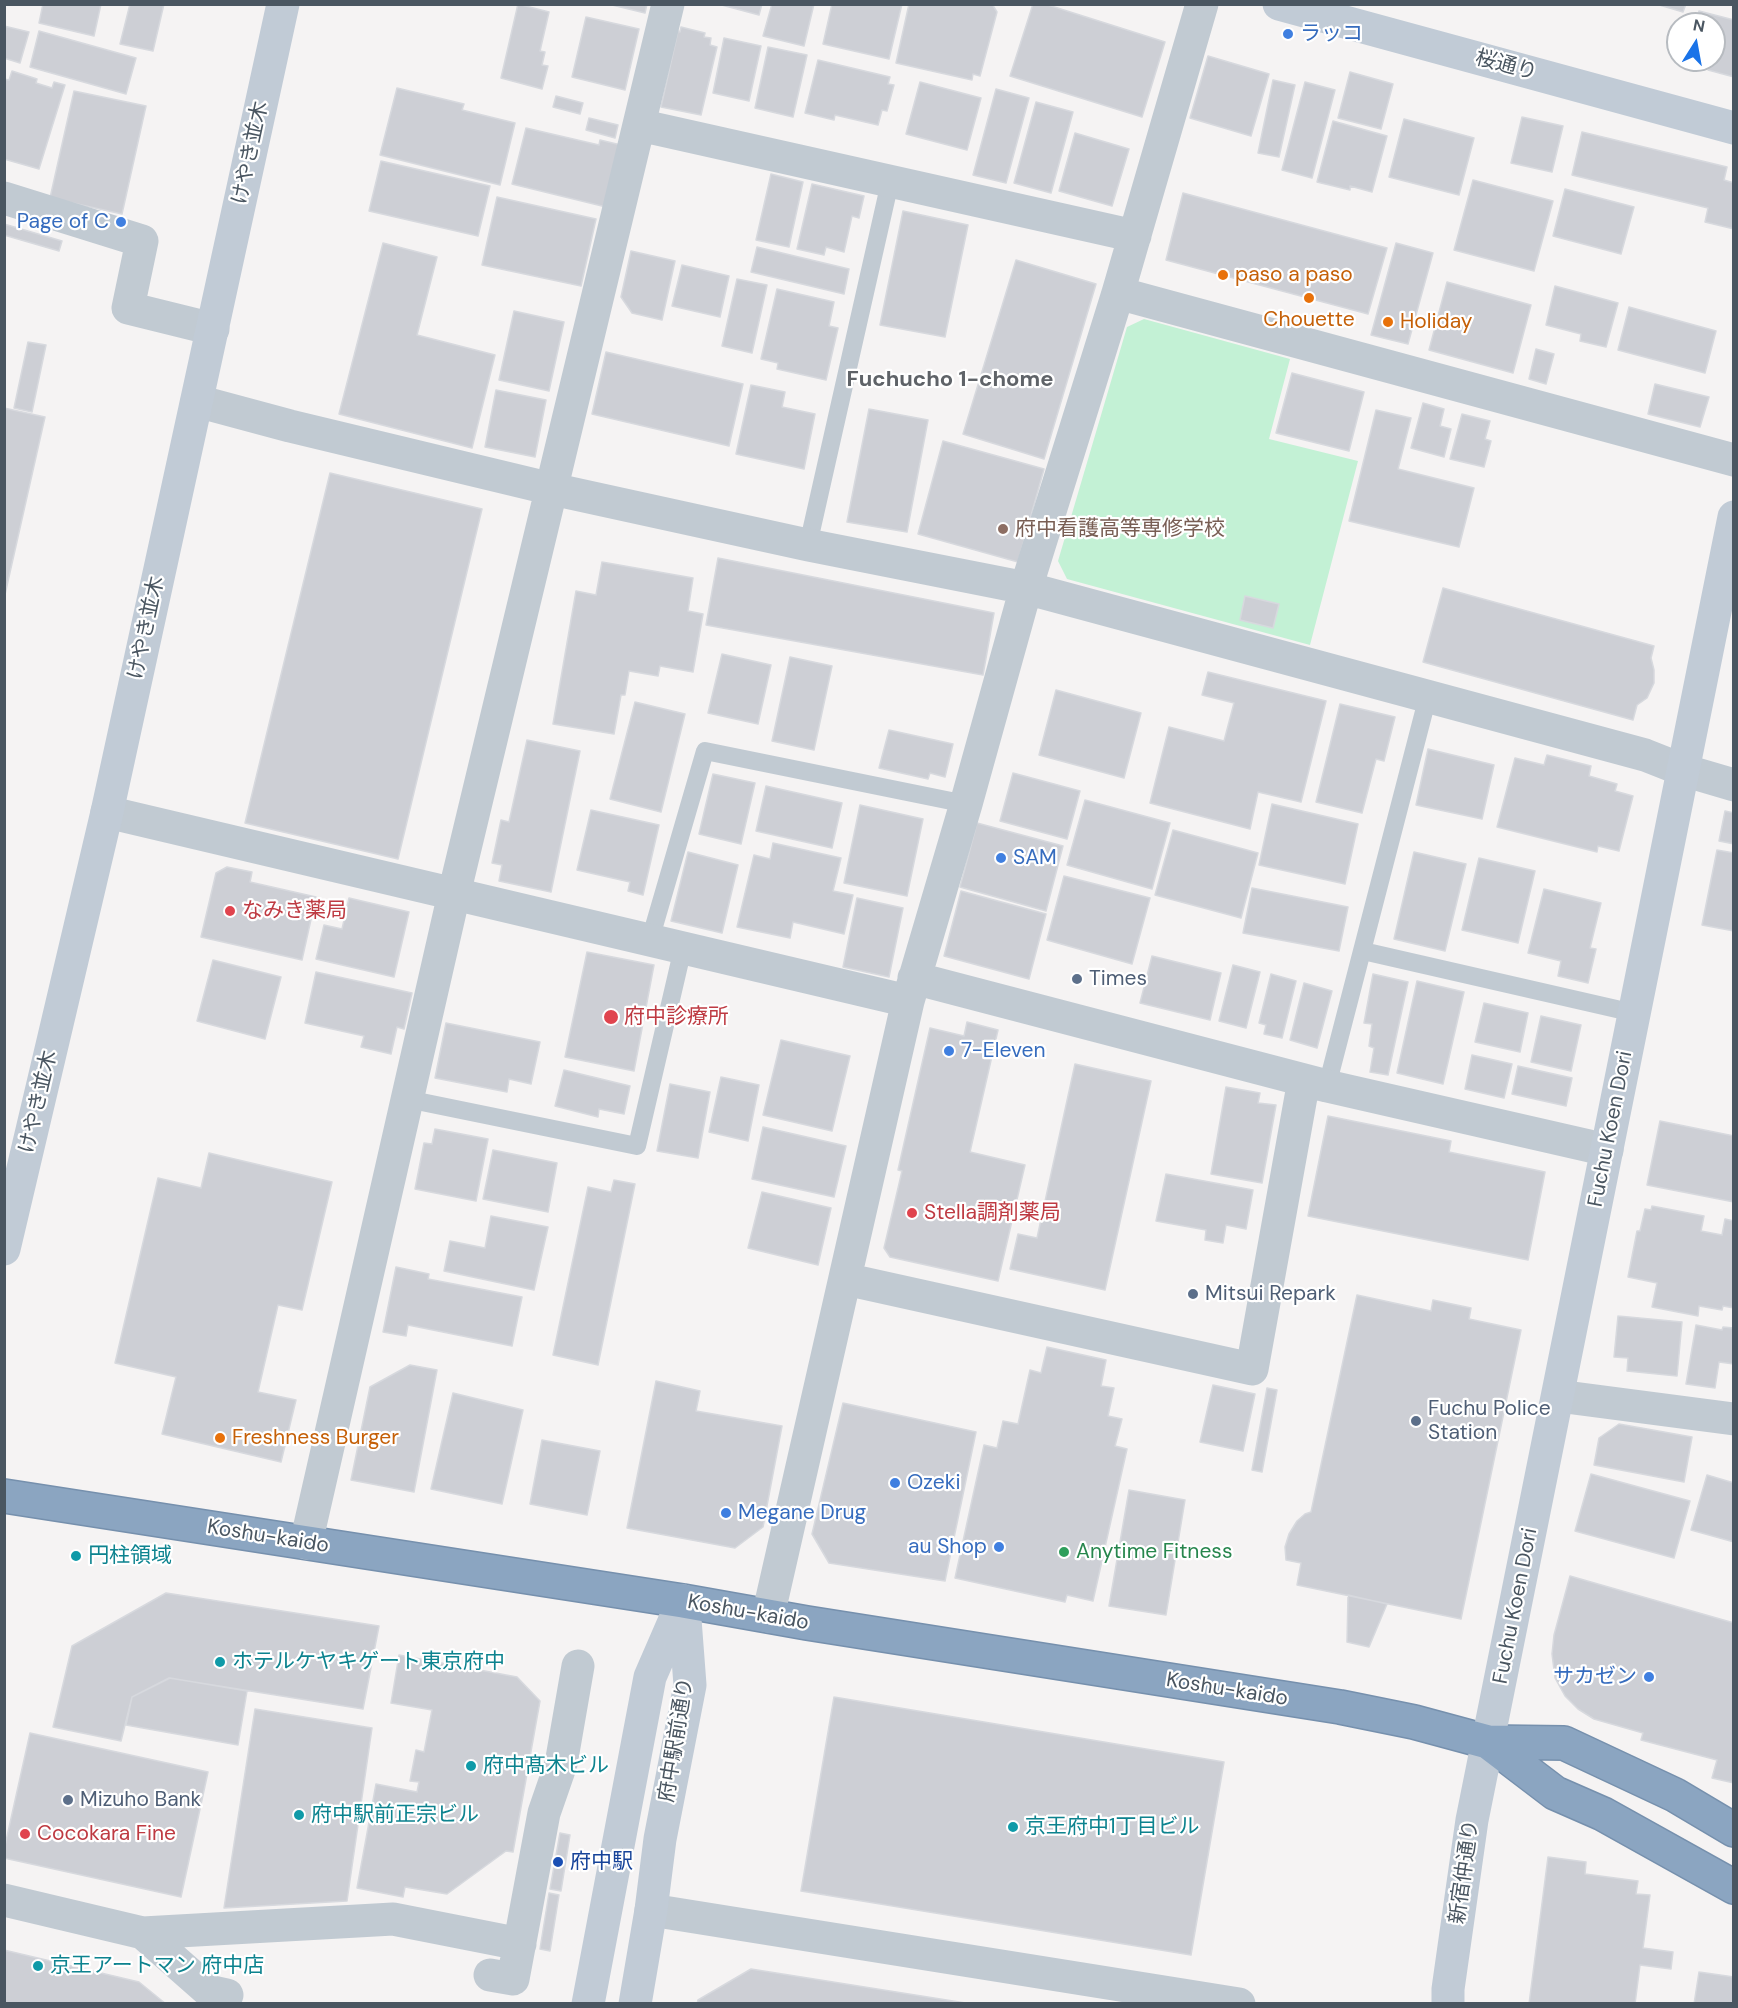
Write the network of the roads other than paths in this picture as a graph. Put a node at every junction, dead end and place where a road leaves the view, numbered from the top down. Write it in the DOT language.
graph roads {
  1 [pos="283,4"];
  2 [pos="668,4"];
  3 [pos="1202,4"];
  4 [pos="1279,4"];
  5 [pos="639,125"];
  6 [pos="1734,128"];
  7 [pos="890,182"];
  8 [pos="4,198"];
  9 [pos="1135,236"];
  10 [pos="1118,293"];
  11 [pos="213,329"];
  12 [pos="197,401"];
  13 [pos="1734,460"];
  14 [pos="552,489"];
  15 [pos="1734,517"];
  16 [pos="808,545"];
  17 [pos="1026,588"];
  18 [pos="1428,696"];
  19 [pos="1683,770"];
  20 [pos="1734,785"];
  21 [pos="966,804"];
  22 [pos="107,812"];
  23 [pos="454,894"];
  24 [pos="650,940"];
  25 [pos="683,948"];
  26 [pos="1362,951"];
  27 [pos="911,990"];
  28 [pos="1634,1013"];
  29 [pos="1315,1083"];
  30 [pos="407,1100"];
  31 [pos="1607,1150"];
  32 [pos="4,1249"];
  33 [pos="845,1279"];
  34 [pos="1558,1396"];
  35 [pos="1734,1419"];
  36 [pos="4,1496"];
  37 [pos="306,1543"];
  38 [pos="683,1601"];
  39 [pos="768,1616"];
  40 [pos="579,1666"];
  41 [pos="1488,1742"];
  42 [pos="1734,1830"];
  43 [pos="1734,1887"];
  44 [pos="4,1900"];
  45 [pos="651,1910"];
  46 [pos="143,1933"];
  47 [pos="520,1944"];
  48 [pos="597,1956"];
  49 [pos="490,1975"];
  50 [pos="216,1997"];
  51 [pos="588,2004"];
  52 [pos="635,2004"];
  53 [pos="1239,2004"];
  54 [pos="1448,2004"];
  1 -- 11 [label="street, けやき並木"];
  2 -- 5 [label="street"];
  3 -- 9 [label="street"];
  4 -- 6 [label="street, 桜通り"];
  5 -- 7 [label="street"];
  5 -- 14 [label="street"];
  7 -- 9 [label="street"];
  7 -- 16 [label="lane"];
  8 -- 11 [label="street"];
  9 -- 10 [label="street"];
  10 -- 13 [label="street"];
  10 -- 17 [label="street"];
  11 -- 12 [label="street, けやき並木"];
  12 -- 14 [label="street"];
  12 -- 22 [label="street, けやき並木"];
  14 -- 16 [label="street"];
  14 -- 23 [label="street"];
  15 -- 19 [label="street, Fuchu Koen Dori"];
  16 -- 17 [label="street"];
  17 -- 18 [label="street"];
  17 -- 21 [label="street"];
  18 -- 19 [label="street"];
  18 -- 26 [label="lane"];
  19 -- 20 [label="street"];
  19 -- 28 [label="street, Fuchu Koen Dori"];
  21 -- 24 [label="lane"];
  21 -- 27 [label="street"];
  22 -- 23 [label="street"];
  22 -- 32 [label="street, けやき並木"];
  23 -- 24 [label="street"];
  23 -- 30 [label="street"];
  24 -- 25 [label="street"];
  25 -- 27 [label="street"];
  25 -- 30 [label="lane"];
  26 -- 28 [label="lane"];
  26 -- 29 [label="lane"];
  27 -- 29 [label="street"];
  27 -- 33 [label="street"];
  28 -- 31 [label="street, Fuchu Koen Dori"];
  29 -- 31 [label="street"];
  29 -- 33 [label="street"];
  30 -- 37 [label="street"];
  31 -- 34 [label="street, Fuchu Koen Dori"];
  33 -- 39 [label="street"];
  34 -- 35 [label="street"];
  34 -- 41 [label="street, Fuchu Koen Dori"];
  36 -- 37 [label="highway, Koshu-kaido"];
  37 -- 38 [label="highway, Koshu-kaido"];
  38 -- 39 [label="highway, Koshu-kaido"];
  38 -- 45 [label="street, 府中駅前通り"];
  38 -- 48 [label="street, 府中駅前通り"];
  39 -- 41 [label="highway, Koshu-kaido"];
  40 -- 47 [label="street"];
  41 -- 42 [label="highway, Koshu-kaido"];
  41 -- 43 [label="highway, Koshu-kaido"];
  41 -- 54 [label="street, 新宿仲通り"];
  44 -- 46 [label="street"];
  45 -- 48 [label="street"];
  45 -- 52 [label="street, 府中駅前通り"];
  45 -- 53 [label="street"];
  46 -- 47 [label="street"];
  46 -- 50 [label="street"];
  47 -- 49 [label="street"];
  48 -- 51 [label="street, 府中駅前通り"];
}
